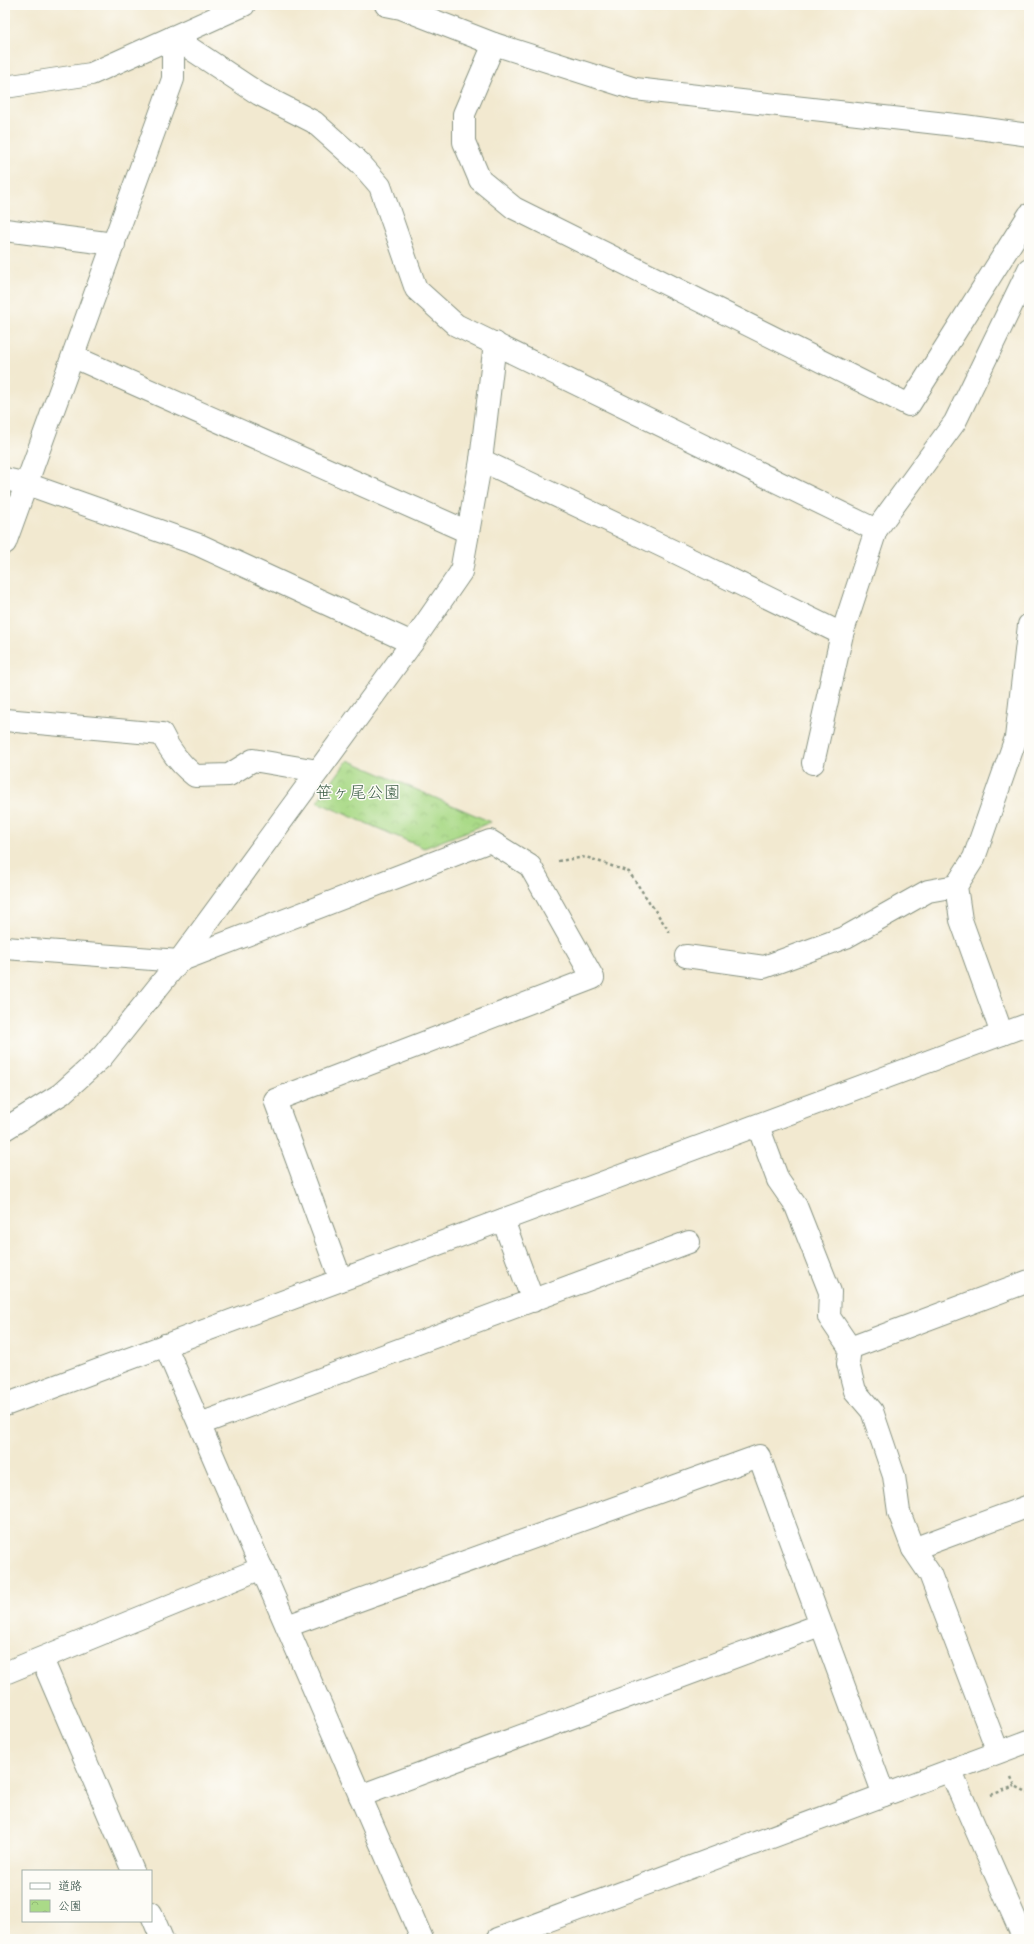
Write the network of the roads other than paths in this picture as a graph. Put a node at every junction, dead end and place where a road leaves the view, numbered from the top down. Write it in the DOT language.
graph roads {
  1 [pos="244,5"];
  2 [pos="386,5"];
  3 [pos="173,37"];
  4 [pos="494,44"];
  5 [pos="5,88"];
  6 [pos="1029,135"];
  7 [pos="1029,215"];
  8 [pos="5,230"];
  9 [pos="114,244"];
  10 [pos="1029,269"];
  11 [pos="495,343"];
  12 [pos="74,357"];
  13 [pos="481,460"];
  14 [pos="5,479"];
  15 [pos="27,484"];
  16 [pos="876,530"];
  17 [pos="468,532"];
  18 [pos="5,543"];
  19 [pos="1029,625"];
  20 [pos="842,634"];
  21 [pos="412,643"];
  22 [pos="5,720"];
  23 [pos="813,763"];
  24 [pos="318,770"];
  25 [pos="956,886"];
  26 [pos="5,948"];
  27 [pos="686,956"];
  28 [pos="179,961"];
  29 [pos="1029,1024"];
  30 [pos="1002,1034"];
  31 [pos="758,1126"];
  32 [pos="5,1129"];
  33 [pos="503,1220"];
  34 [pos="689,1242"];
  35 [pos="341,1280"];
  36 [pos="1029,1281"];
  37 [pos="533,1301"];
  38 [pos="165,1344"];
  39 [pos="850,1348"];
  40 [pos="5,1405"];
  41 [pos="200,1424"];
  42 [pos="1029,1506"];
  43 [pos="913,1549"];
  44 [pos="262,1568"];
  45 [pos="820,1625"];
  46 [pos="287,1626"];
  47 [pos="42,1659"];
  48 [pos="5,1673"];
  49 [pos="1029,1741"];
  50 [pos="998,1752"];
  51 [pos="950,1770"];
  52 [pos="884,1795"];
  53 [pos="360,1796"];
  54 [pos="133,1870"];
  55 [pos="152,1915"];
  56 [pos="162,1939"];
  57 [pos="422,1939"];
  58 [pos="498,1939"];
  59 [pos="1024,1939"];
  1 -- 3 [label="street"];
  2 -- 4 [label="street"];
  3 -- 5 [label="street"];
  3 -- 9 [label="street"];
  3 -- 11 [label="street"];
  4 -- 6 [label="street"];
  4 -- 7 [label="street"];
  8 -- 9 [label="street"];
  9 -- 12 [label="street"];
  10 -- 16 [label="street"];
  11 -- 13 [label="street"];
  11 -- 16 [label="street"];
  12 -- 15 [label="street"];
  12 -- 17 [label="street"];
  13 -- 17 [label="street"];
  13 -- 20 [label="street"];
  14 -- 15 [label="street"];
  15 -- 18 [label="street"];
  15 -- 21 [label="street"];
  16 -- 20 [label="street"];
  17 -- 21 [label="street"];
  19 -- 25 [label="street"];
  20 -- 23 [label="street"];
  21 -- 24 [label="street"];
  22 -- 24 [label="street"];
  24 -- 28 [label="street"];
  25 -- 27 [label="street"];
  25 -- 30 [label="street"];
  26 -- 28 [label="street"];
  28 -- 32 [label="street"];
  28 -- 35 [label="street"];
  29 -- 30 [label="street"];
  30 -- 31 [label="street"];
  31 -- 33 [label="street"];
  31 -- 39 [label="street"];
  33 -- 35 [label="street"];
  33 -- 37 [label="street"];
  34 -- 37 [label="street"];
  35 -- 38 [label="street"];
  36 -- 39 [label="street"];
  37 -- 41 [label="street"];
  38 -- 40 [label="street"];
  38 -- 41 [label="street"];
  39 -- 43 [label="street"];
  41 -- 44 [label="street"];
  42 -- 43 [label="street"];
  43 -- 50 [label="street"];
  44 -- 46 [label="street"];
  44 -- 47 [label="street"];
  45 -- 46 [label="street"];
  45 -- 52 [label="street"];
  45 -- 53 [label="street"];
  46 -- 53 [label="street"];
  47 -- 48 [label="street"];
  47 -- 54 [label="street"];
  49 -- 50 [label="street"];
  50 -- 51 [label="street"];
  51 -- 52 [label="street"];
  51 -- 59 [label="street"];
  52 -- 58 [label="street"];
  53 -- 57 [label="street"];
  55 -- 56 [label="street"];
}
